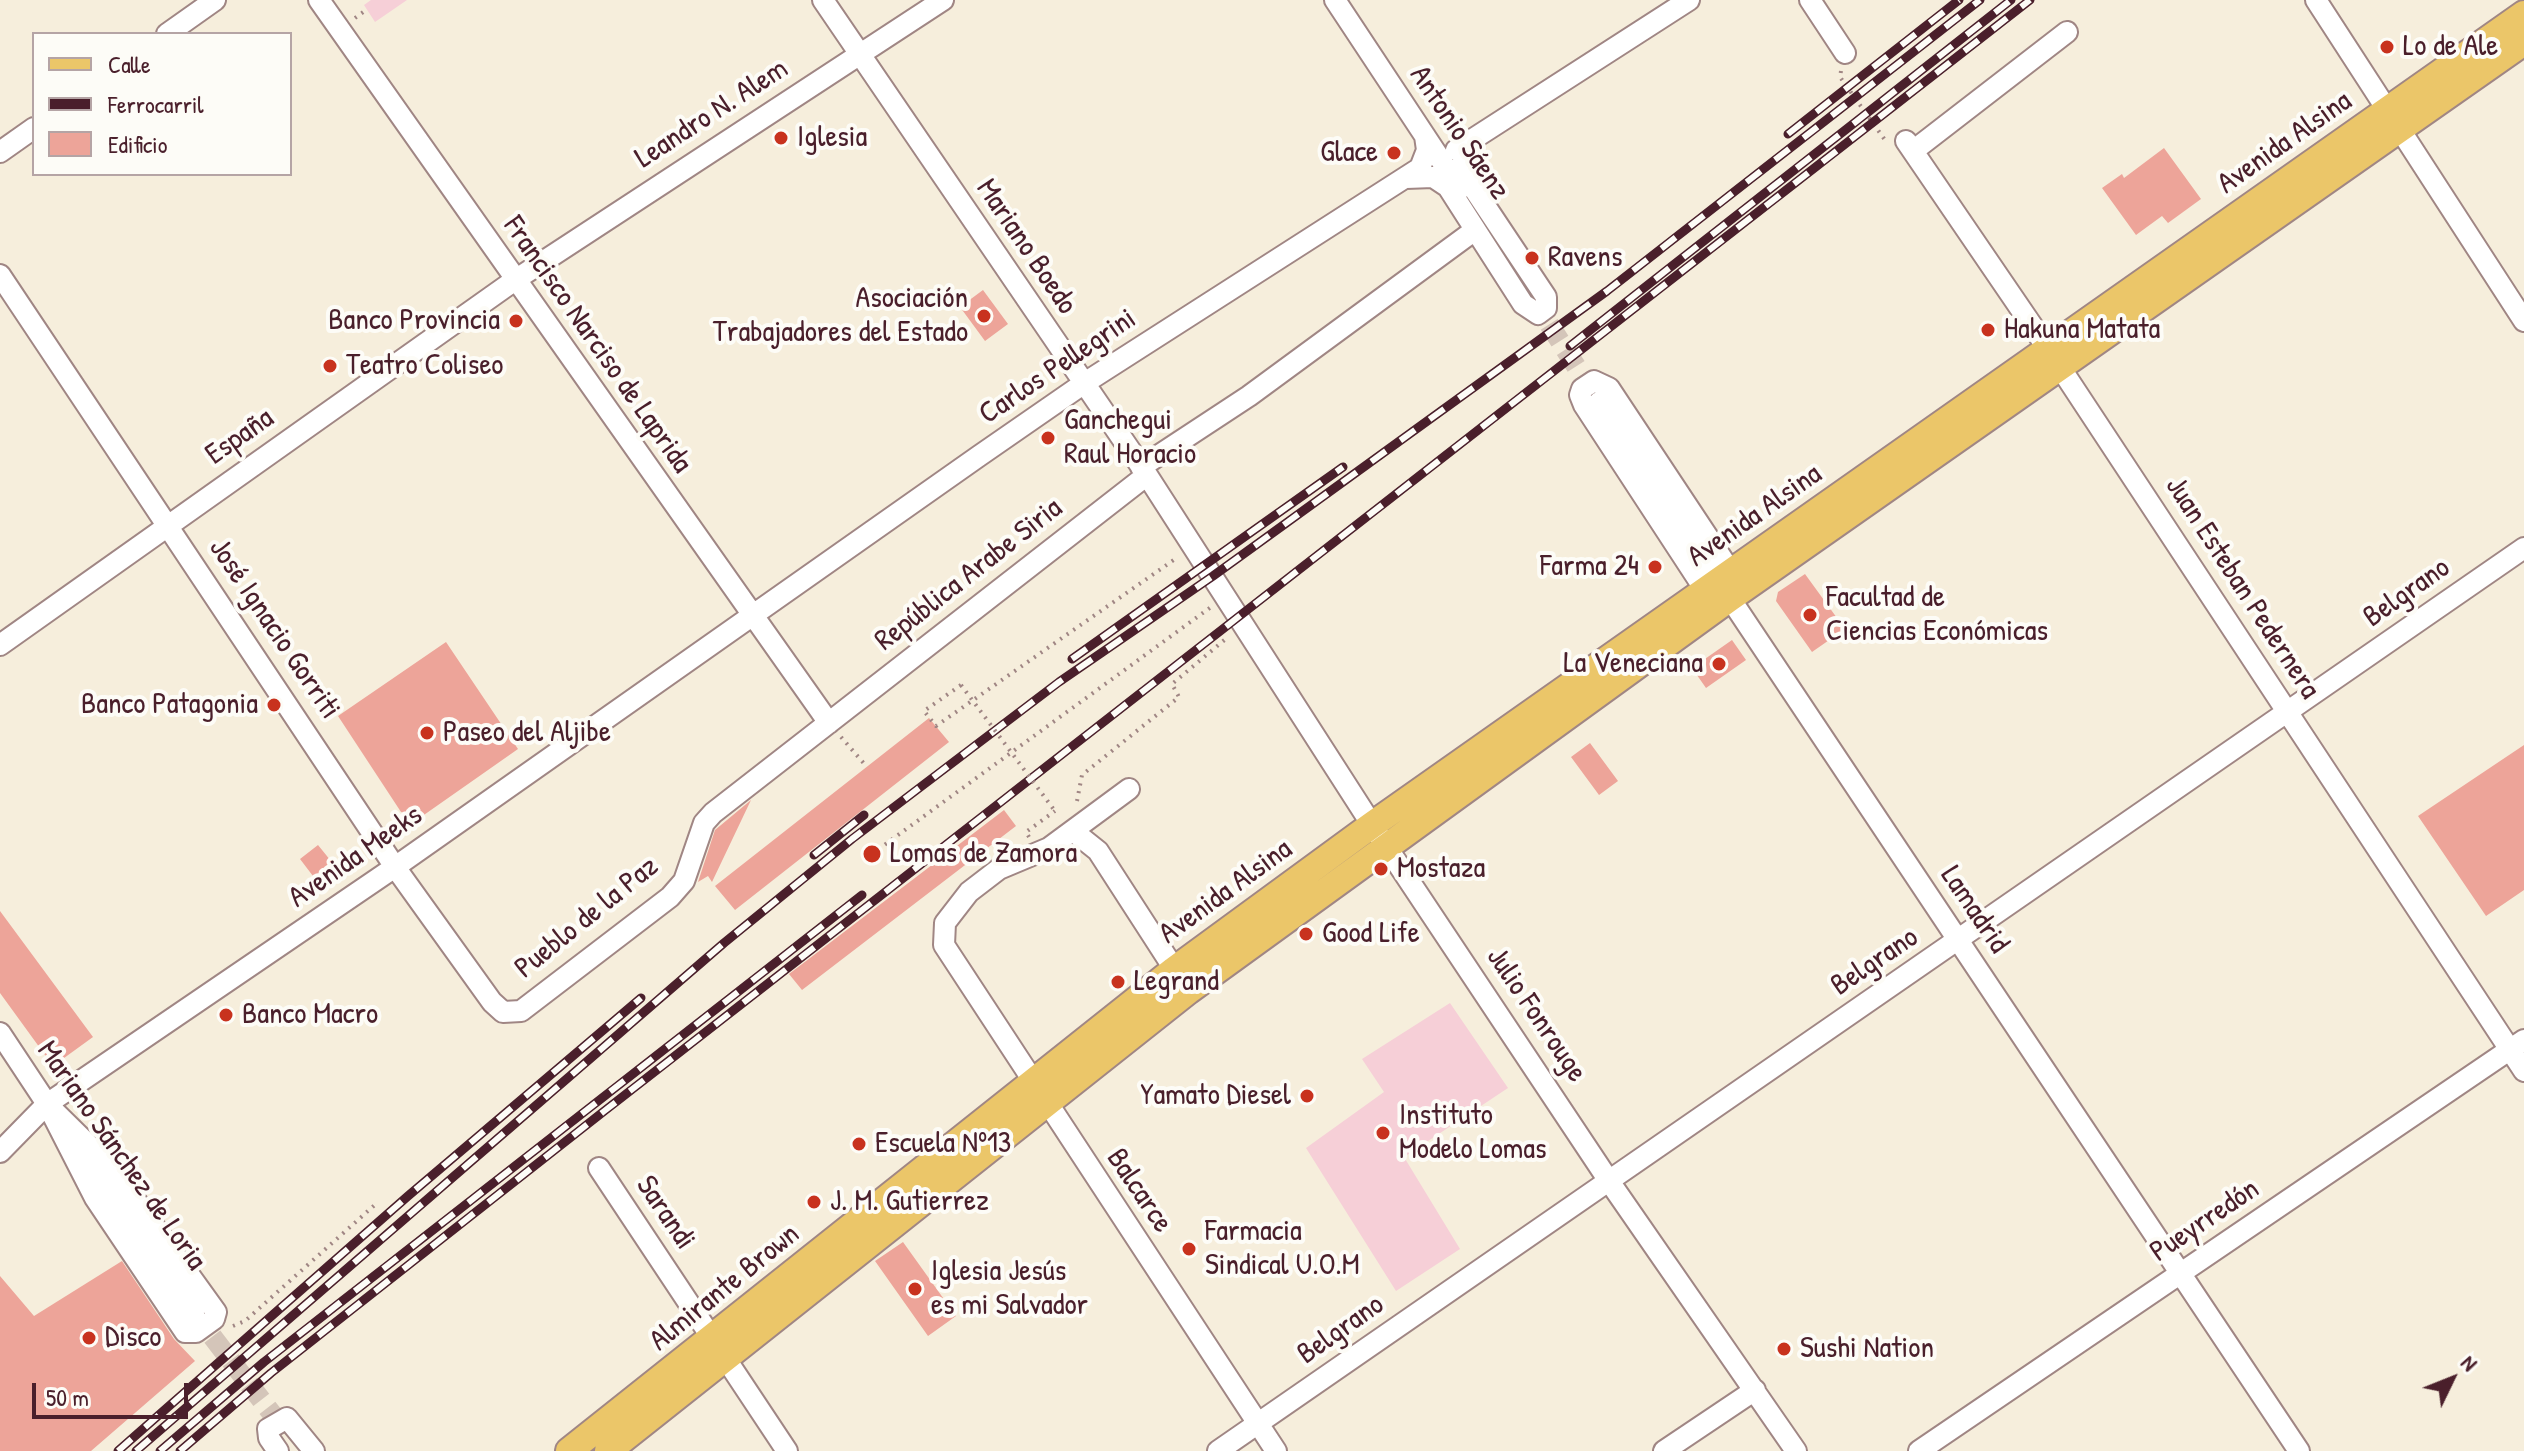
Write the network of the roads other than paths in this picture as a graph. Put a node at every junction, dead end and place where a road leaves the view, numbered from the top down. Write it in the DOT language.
graph roads {
  1 [pos="215,0"];
  2 [pos="319,0"];
  3 [pos="823,0"];
  4 [pos="943,0"];
  5 [pos="1335,0"];
  6 [pos="1689,0"];
  7 [pos="1810,0"];
  8 [pos="2316,0"];
  9 [pos="2524,14"];
  10 [pos="170,32"];
  11 [pos="2067,32"];
  12 [pos="2524,42"];
  13 [pos="859,53"];
  14 [pos="1845,53"];
  15 [pos="2394,119"];
  16 [pos="32,129"];
  17 [pos="1425,136"];
  18 [pos="1465,146"];
  19 [pos="0,152"];
  20 [pos="1406,178"];
  21 [pos="1475,230"];
  22 [pos="0,275"];
  23 [pos="515,280"];
  24 [pos="1533,299"];
  25 [pos="2524,321"];
  26 [pos="2054,358"];
  27 [pos="1083,384"];
  28 [pos="1599,402"];
  29 [pos="1144,471"];
  30 [pos="168,524"];
  31 [pos="2524,548"];
  32 [pos="1721,586"];
  33 [pos="1234,609"];
  34 [pos="750,615"];
  35 [pos="0,645"];
  36 [pos="2287,712"];
  37 [pos="829,723"];
  38 [pos="1129,789"];
  39 [pos="1073,831"];
  40 [pos="1379,835"];
  41 [pos="395,867"];
  42 [pos="1959,941"];
  43 [pos="1181,980"];
  44 [pos="503,1012"];
  45 [pos="0,1033"];
  46 [pos="2517,1045"];
  47 [pos="2524,1071"];
  48 [pos="1038,1092"];
  49 [pos="47,1104"];
  50 [pos="0,1152"];
  51 [pos="599,1168"];
  52 [pos="1609,1181"];
  53 [pos="2181,1274"];
  54 [pos="194,1313"];
  55 [pos="719,1349"];
  56 [pos="1755,1390"];
  57 [pos="1258,1424"];
  58 [pos="283,1428"];
  59 [pos="278,1451"];
  60 [pos="299,1451"];
  61 [pos="314,1451"];
  62 [pos="569,1451"];
  63 [pos="608,1451"];
  64 [pos="787,1451"];
  65 [pos="1218,1451"];
  66 [pos="1276,1451"];
  67 [pos="1664,1451"];
  68 [pos="1796,1451"];
  69 [pos="1919,1451"];
  70 [pos="2299,1451"];
  1 -- 10 [label="street"];
  2 -- 23 [label="street, Francisco Narciso de Laprida"];
  3 -- 13 [label="street, Mariano Boedo"];
  4 -- 13 [label="street, Leandro N. Alem"];
  5 -- 17 [label="street, Antonio Sáenz"];
  6 -- 18 [label="street"];
  7 -- 14 [label="street"];
  8 -- 15 [label="street"];
  9 -- 15 [label="main road, Avenida Alsina"];
  11 -- 26 [label="street, Juan Esteban Pedernera"];
  12 -- 15 [label="main road, Avenida Alsina"];
  13 -- 23 [label="street, Leandro N. Alem"];
  13 -- 27 [label="street, Mariano Boedo"];
  15 -- 25 [label="street"];
  15 -- 26 [label="main road, Avenida Alsina"];
  16 -- 19 [label="street"];
  17 -- 18 [label="street"];
  17 -- 20 [label="street"];
  17 -- 24 [label="street, Antonio Sáenz"];
  18 -- 21 [label="street, Antonio Sáenz"];
  20 -- 21 [label="street, Antonio Sáenz"];
  20 -- 27 [label="street, Carlos Pellegrini"];
  21 -- 29 [label="street, República Arabe Siria"];
  22 -- 30 [label="street, José Ignacio Gorriti"];
  23 -- 30 [label="street, España"];
  23 -- 34 [label="street, Francisco Narciso de Laprida"];
  26 -- 32 [label="main road, Avenida Alsina"];
  26 -- 36 [label="street, Juan Esteban Pedernera"];
  27 -- 29 [label="street, Mariano Boedo"];
  27 -- 34 [label="street, Carlos Pellegrini"];
  28 -- 32 [label="street, Lamadrid"];
  29 -- 33 [label="street, Mariano Boedo"];
  29 -- 37 [label="street, República Arabe Siria"];
  30 -- 35 [label="street, España"];
  30 -- 41 [label="street, José Ignacio Gorriti"];
  31 -- 36 [label="street, Belgrano"];
  32 -- 32 [label="street, Lamadrid"];
  32 -- 40 [label="main road, Avenida Alsina"];
  32 -- 42 [label="street, Lamadrid"];
  33 -- 40 [label="street, Julio Fonrouge"];
  34 -- 37 [label="street, Francisco Narciso de Laprida"];
  34 -- 41 [label="street, Avenida Meeks"];
  36 -- 42 [label="street, Belgrano"];
  36 -- 46 [label="street, Juan Esteban Pedernera"];
  37 -- 44 [label="street, Pueblo de la Paz"];
  38 -- 39 [label="street"];
  39 -- 43 [label="street"];
  39 -- 48 [label="street, Balcarce"];
  40 -- 43 [label="main road, Avenida Alsina"];
  40 -- 52 [label="street, Julio Fonrouge"];
  41 -- 44 [label="street, José Ignacio Gorriti"];
  41 -- 49 [label="street, Avenida Meeks"];
  42 -- 52 [label="street, Belgrano"];
  42 -- 53 [label="street, Lamadrid"];
  43 -- 48 [label="main road, Avenida Alsina"];
  45 -- 49 [label="street, Mariano Sánchez de Loria"];
  46 -- 47 [label="street, Juan Esteban Pedernera"];
  46 -- 53 [label="street, Pueyrredón"];
  48 -- 55 [label="main road, Almirante Brown"];
  48 -- 57 [label="street, Balcarce"];
  49 -- 49 [label="street"];
  49 -- 50 [label="street, Avenida Meeks"];
  49 -- 54 [label="street, Mariano Sánchez de Loria"];
  51 -- 55 [label="street, Sarandi"];
  52 -- 56 [label="street, Julio Fonrouge"];
  52 -- 57 [label="street, Belgrano"];
  53 -- 69 [label="street, Pueyrredón"];
  53 -- 70 [label="street, Lamadrid"];
  55 -- 62 [label="main road, Almirante Brown"];
  55 -- 63 [label="main road, Almirante Brown"];
  55 -- 64 [label="street, Sarandi"];
  56 -- 67 [label="street"];
  56 -- 68 [label="street, Julio Fonrouge"];
  57 -- 65 [label="street, Belgrano"];
  57 -- 66 [label="street, Balcarce"];
  58 -- 60 [label="street"];
  59 -- 61 [label="street"];
}
